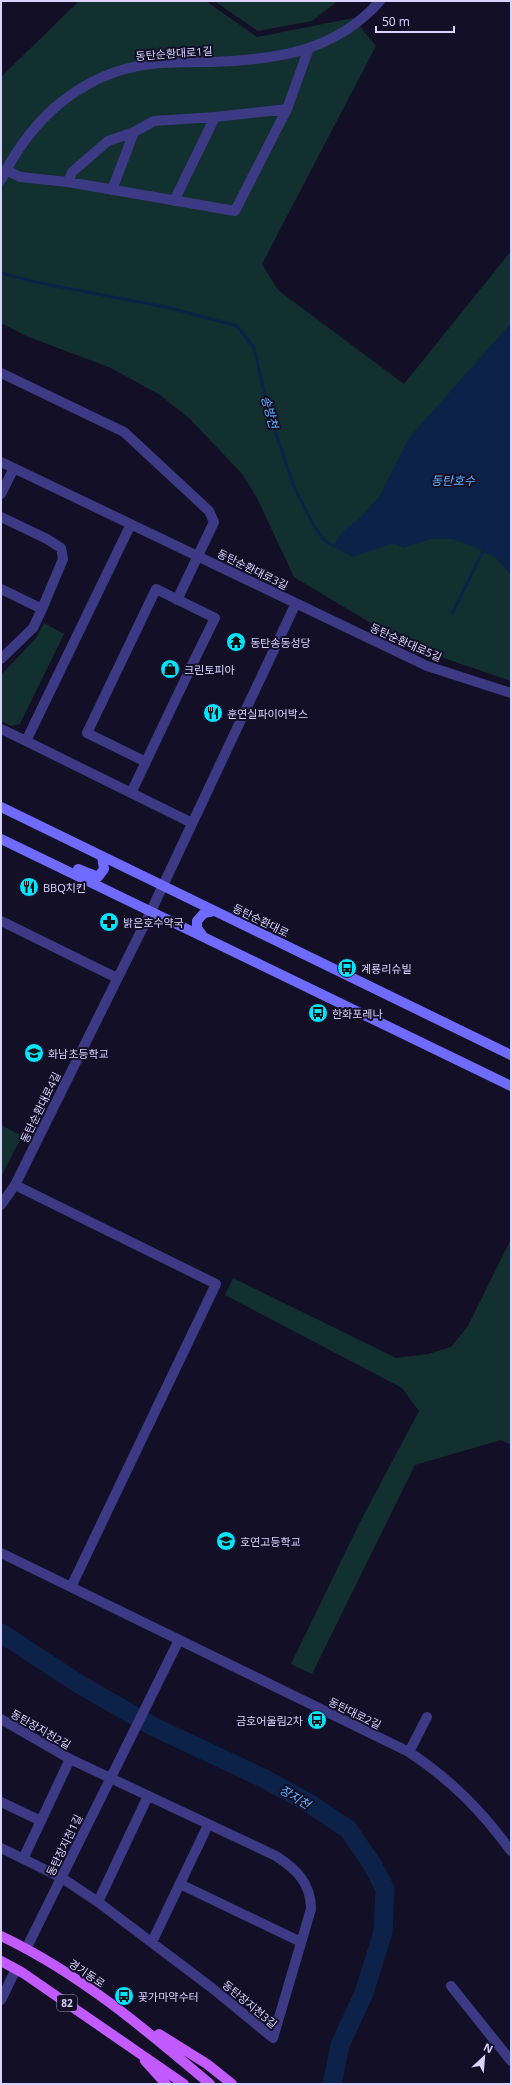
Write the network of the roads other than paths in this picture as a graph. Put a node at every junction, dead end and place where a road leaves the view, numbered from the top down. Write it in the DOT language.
graph roads {
  1 [pos="380,1"];
  2 [pos="310,48"];
  3 [pos="287,109"];
  4 [pos="215,117"];
  5 [pos="134,132"];
  6 [pos="6,170"];
  7 [pos="1,180"];
  8 [pos="68,182"];
  9 [pos="112,190"];
  10 [pos="174,201"];
  11 [pos="1,373"];
  12 [pos="1,462"];
  13 [pos="14,468"];
  14 [pos="1,494"];
  15 [pos="1,517"];
  16 [pos="131,524"];
  17 [pos="198,556"];
  18 [pos="1,589"];
  19 [pos="177,600"];
  20 [pos="296,603"];
  21 [pos="42,610"];
  22 [pos="1,659"];
  23 [pos="511,693"];
  24 [pos="1,729"];
  25 [pos="26,741"];
  26 [pos="146,762"];
  27 [pos="131,793"];
  28 [pos="1,807"];
  29 [pos="192,823"];
  30 [pos="4,841"];
  31 [pos="102,856"];
  32 [pos="163,885"];
  33 [pos="214,910"];
  34 [pos="151,911"];
  35 [pos="1,921"];
  36 [pos="202,935"];
  37 [pos="118,978"];
  38 [pos="511,1055"];
  39 [pos="511,1086"];
  40 [pos="15,1184"];
  41 [pos="1,1205"];
  42 [pos="1,1553"];
  43 [pos="71,1587"];
  44 [pos="179,1640"];
  45 [pos="427,1717"];
  46 [pos="1,1719"];
  47 [pos="409,1752"];
  48 [pos="70,1759"];
  49 [pos="110,1779"];
  50 [pos="148,1796"];
  51 [pos="1,1802"];
  52 [pos="41,1821"];
  53 [pos="208,1825"];
  54 [pos="1,1848"];
  55 [pos="511,1851"];
  56 [pos="24,1859"];
  57 [pos="62,1878"];
  58 [pos="180,1884"];
  59 [pos="98,1902"];
  60 [pos="1,1936"];
  61 [pos="152,1942"];
  62 [pos="301,1942"];
  63 [pos="26,1948"];
  64 [pos="1,1961"];
  65 [pos="16,1969"];
  66 [pos="452,1986"];
  67 [pos="1,2000"];
  68 [pos="115,2006"];
  69 [pos="131,2047"];
  70 [pos="511,2061"];
  71 [pos="166,2084"];
  72 [pos="184,2084"];
  73 [pos="210,2084"];
  74 [pos="232,2084"];
  1 -- 2 [label="street, 동탄순환대로1길"];
  2 -- 3 [label="street"];
  2 -- 6 [label="street, 동탄순환대로1길"];
  3 -- 4 [label="street"];
  3 -- 10 [label="street"];
  4 -- 5 [label="street"];
  4 -- 10 [label="street"];
  5 -- 8 [label="street"];
  5 -- 9 [label="street"];
  6 -- 7 [label="street, 동탄순환대로1길"];
  6 -- 8 [label="street"];
  8 -- 9 [label="street"];
  9 -- 10 [label="street"];
  11 -- 17 [label="street"];
  12 -- 13 [label="street, 동탄순환대로3길"];
  13 -- 14 [label="street"];
  13 -- 16 [label="street, 동탄순환대로3길"];
  15 -- 21 [label="street"];
  16 -- 17 [label="street, 동탄순환대로3길"];
  16 -- 25 [label="street"];
  17 -- 19 [label="street"];
  17 -- 20 [label="street, 동탄순환대로3길"];
  18 -- 21 [label="street"];
  19 -- 26 [label="street"];
  19 -- 26 [label="street"];
  20 -- 23 [label="street, 동탄순환대로5길"];
  20 -- 29 [label="street, 동탄순환대로3길"];
  21 -- 22 [label="street"];
  24 -- 25 [label="street"];
  25 -- 27 [label="street"];
  26 -- 27 [label="street"];
  27 -- 29 [label="street"];
  28 -- 31 [label="main road, 동탄순환대로"];
  29 -- 32 [label="street, 동탄순환대로3길"];
  30 -- 31 [label="main road"];
  30 -- 34 [label="main road"];
  31 -- 32 [label="main road, 동탄순환대로"];
  32 -- 33 [label="main road, 동탄순환대로"];
  32 -- 34 [label="street, 동탄순환대로3길"];
  33 -- 36 [label="main road"];
  33 -- 38 [label="main road, 동탄순환대로"];
  34 -- 36 [label="main road"];
  34 -- 37 [label="street, 동탄순환대로4길"];
  35 -- 37 [label="street"];
  36 -- 39 [label="main road"];
  37 -- 40 [label="street, 동탄순환대로4길"];
  40 -- 41 [label="street, 동탄순환대로4길"];
  40 -- 43 [label="street"];
  42 -- 43 [label="street, 동탄대로2길"];
  43 -- 44 [label="street, 동탄대로2길"];
  44 -- 47 [label="street, 동탄대로2길"];
  44 -- 49 [label="street, 동탄장지천1길"];
  45 -- 47 [label="street"];
  46 -- 48 [label="street, 동탄장지천2길"];
  47 -- 55 [label="street, 동탄대로2길"];
  48 -- 49 [label="street, 동탄장지천2길"];
  48 -- 52 [label="street, 동탄장지천2길"];
  49 -- 50 [label="street, 동탄장지천3길"];
  49 -- 57 [label="street, 동탄장지천1길"];
  50 -- 53 [label="street, 동탄장지천3길"];
  50 -- 59 [label="street"];
  51 -- 52 [label="street"];
  52 -- 56 [label="street, 동탄장지천2길"];
  53 -- 58 [label="street"];
  53 -- 62 [label="street, 동탄장지천3길"];
  54 -- 56 [label="street"];
  56 -- 57 [label="street"];
  57 -- 59 [label="street, 동탄장지천3길"];
  57 -- 63 [label="street, 동탄장지천1길"];
  58 -- 61 [label="street"];
  58 -- 62 [label="street"];
  59 -- 61 [label="street, 동탄장지천3길"];
  60 -- 63 [label="main road, 경기동로 / 82"];
  61 -- 62 [label="street, 동탄장지천3길"];
  63 -- 68 [label="main road, 경기동로 / 82"];
  64 -- 65 [label="main road, 82"];
  65 -- 67 [label="street"];
  65 -- 69 [label="main road, 82"];
  66 -- 70 [label="street"];
  68 -- 73 [label="main road, 경기동로 / 82"];
  68 -- 74 [label="main road"];
  69 -- 71 [label="main road"];
  69 -- 72 [label="main road, 82"];
}
